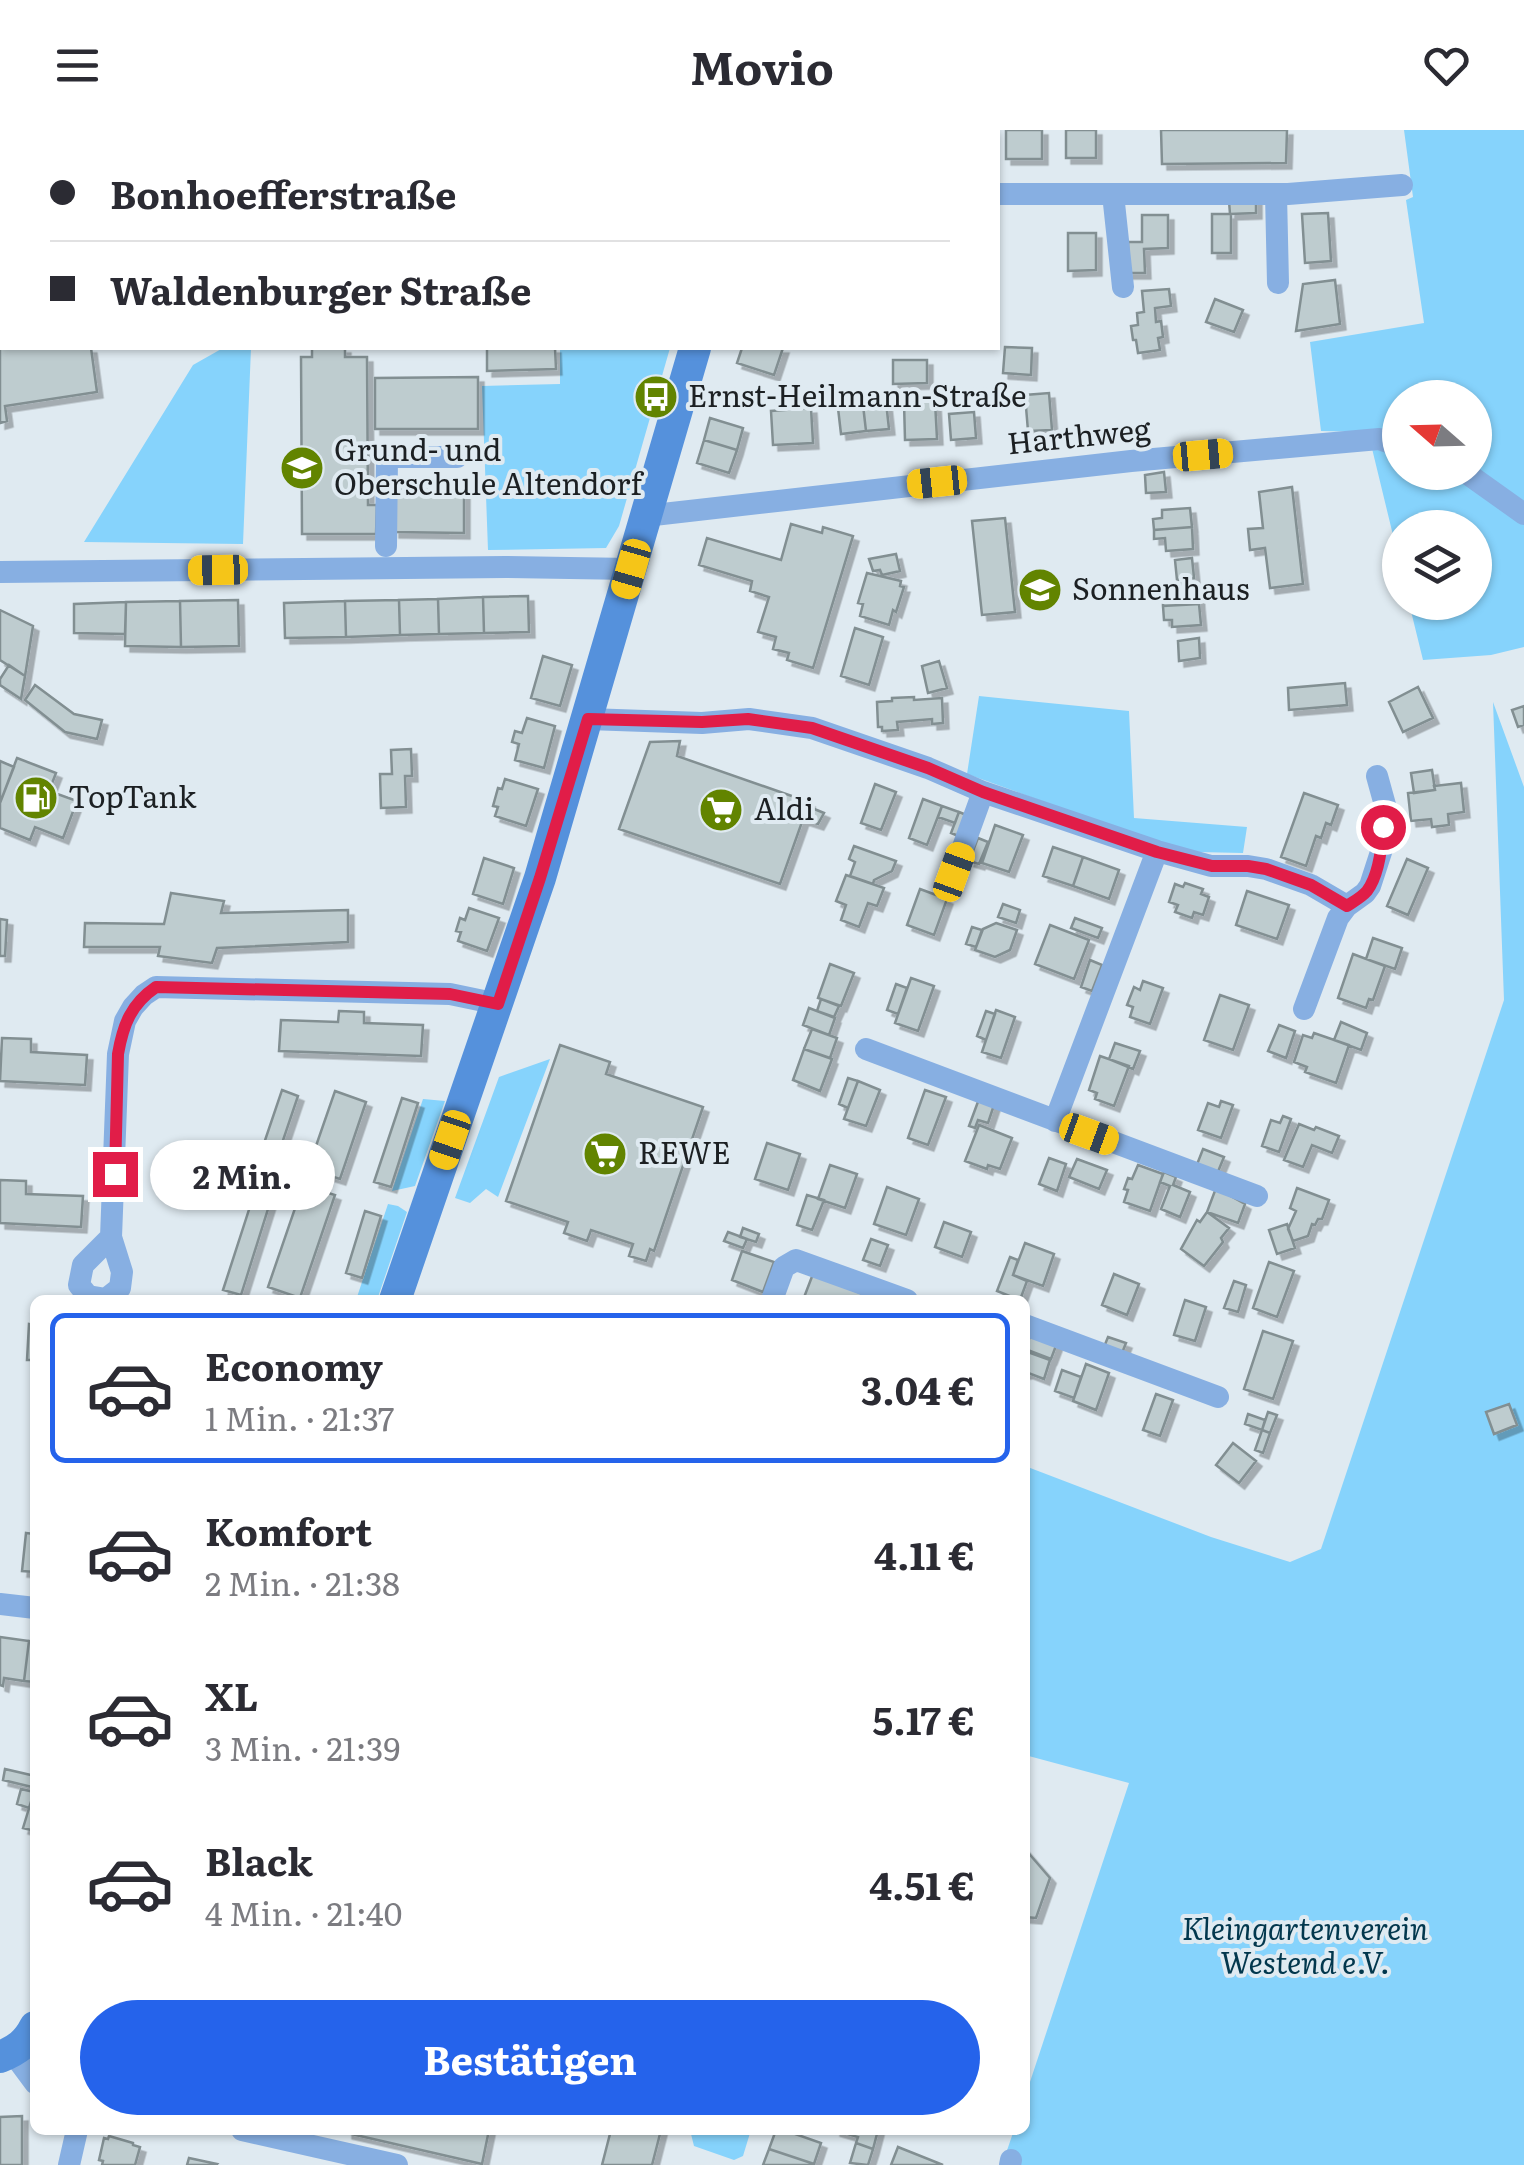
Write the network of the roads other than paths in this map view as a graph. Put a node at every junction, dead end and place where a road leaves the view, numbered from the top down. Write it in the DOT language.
graph roads {
  1 [pos="1402,186"];
  2 [pos="1000,194"];
  3 [pos="1113,194"];
  4 [pos="1276,194"];
  5 [pos="1278,283"];
  6 [pos="1122,287"];
  7 [pos="694,350"];
  8 [pos="1382,440"];
  9 [pos="457,456"];
  10 [pos="1490,490"];
  11 [pos="1524,514"];
  12 [pos="645,516"];
  13 [pos="386,546"];
  14 [pos="631,569"];
  15 [pos="0,572"];
  16 [pos="588,719"];
  17 [pos="1377,776"];
  18 [pos="983,792"];
  19 [pos="1157,852"];
  20 [pos="954,872"];
  21 [pos="1347,906"];
  22 [pos="498,1004"];
  23 [pos="1304,1009"];
  24 [pos="866,1049"];
  25 [pos="1056,1121"];
  26 [pos="1257,1196"];
  27 [pos="111,1237"];
  28 [pos="400,1295"];
  29 [pos="774,1295"];
  30 [pos="893,1295"];
  31 [pos="1030,1327"];
  32 [pos="1218,1396"];
  33 [pos="0,1604"];
  34 [pos="30,1607"];
  35 [pos="30,2037"];
  36 [pos="6,2054"];
  37 [pos="30,2078"];
  38 [pos="76,2135"];
  39 [pos="264,2135"];
  40 [pos="69,2165"];
  41 [pos="398,2165"];
  1 -- 4 [label="street"];
  2 -- 3 [label="street"];
  3 -- 4 [label="street"];
  3 -- 6 [label="street"];
  4 -- 5 [label="street"];
  7 -- 12 [label="street"];
  8 -- 12 [label="street, Harthweg"];
  9 -- 13 [label="street"];
  10 -- 11 [label="street"];
  12 -- 14 [label="street"];
  14 -- 15 [label="street"];
  14 -- 16 [label="street"];
  16 -- 18 [label="street"];
  16 -- 22 [label="street"];
  17 -- 21 [label="street"];
  18 -- 19 [label="street"];
  18 -- 20 [label="street"];
  19 -- 21 [label="street"];
  19 -- 25 [label="street"];
  21 -- 23 [label="street"];
  22 -- 27 [label="street"];
  22 -- 28 [label="street"];
  24 -- 25 [label="street"];
  25 -- 26 [label="street"];
  29 -- 30 [label="street"];
  31 -- 32 [label="street"];
  33 -- 34 [label="street"];
  35 -- 36 [label="street"];
  36 -- 37 [label="street"];
  38 -- 40 [label="street"];
  39 -- 41 [label="street"];
}
